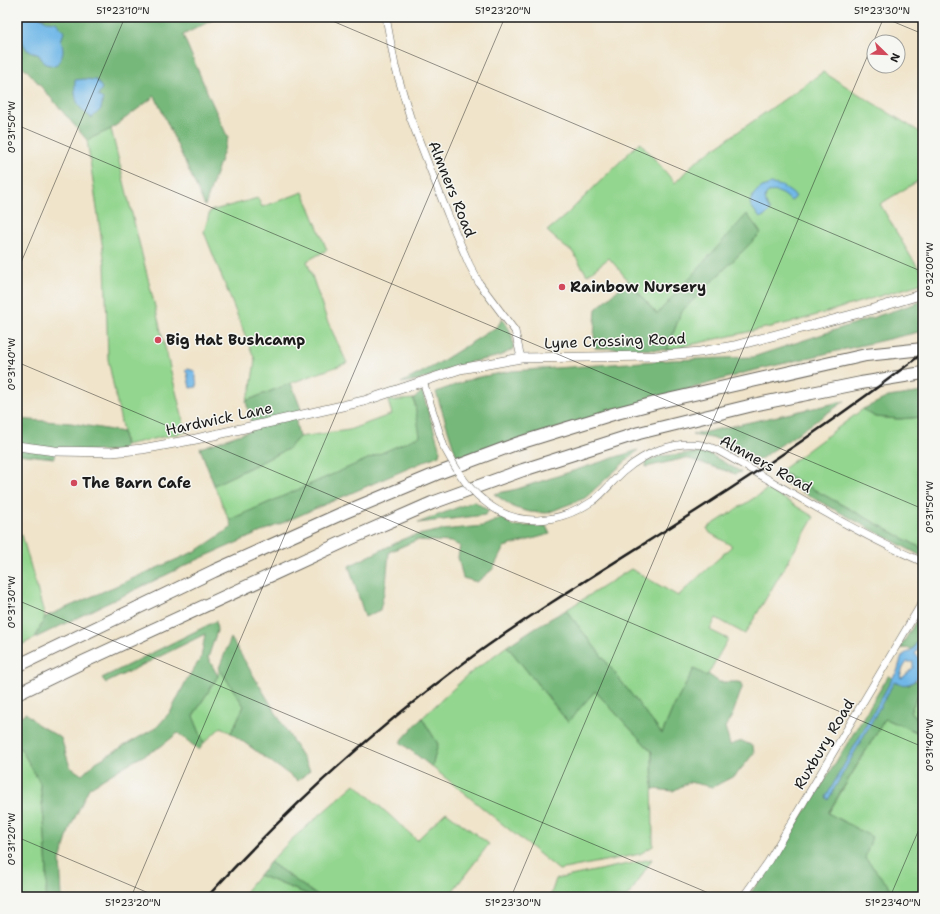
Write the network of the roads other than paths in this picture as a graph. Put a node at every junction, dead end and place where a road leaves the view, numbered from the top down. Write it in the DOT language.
graph roads {
  1 [pos="386,17"];
  2 [pos="923,294"];
  3 [pos="923,349"];
  4 [pos="521,358"];
  5 [pos="923,373"];
  6 [pos="423,381"];
  7 [pos="17,446"];
  8 [pos="923,562"];
  9 [pos="923,601"];
  10 [pos="17,666"];
  11 [pos="17,694"];
  12 [pos="743,897"];
  1 -- 4 [label="street, Almners Road"];
  2 -- 4 [label="street, Lyne Crossing Road"];
  3 -- 10 [label="highway"];
  4 -- 6 [label="street, Lyne Crossing Road"];
  5 -- 11 [label="highway"];
  6 -- 7 [label="street, Hardwick Lane"];
  6 -- 8 [label="street, Almners Road, bridge"];
  9 -- 12 [label="street, Ruxbury Road"];
}
